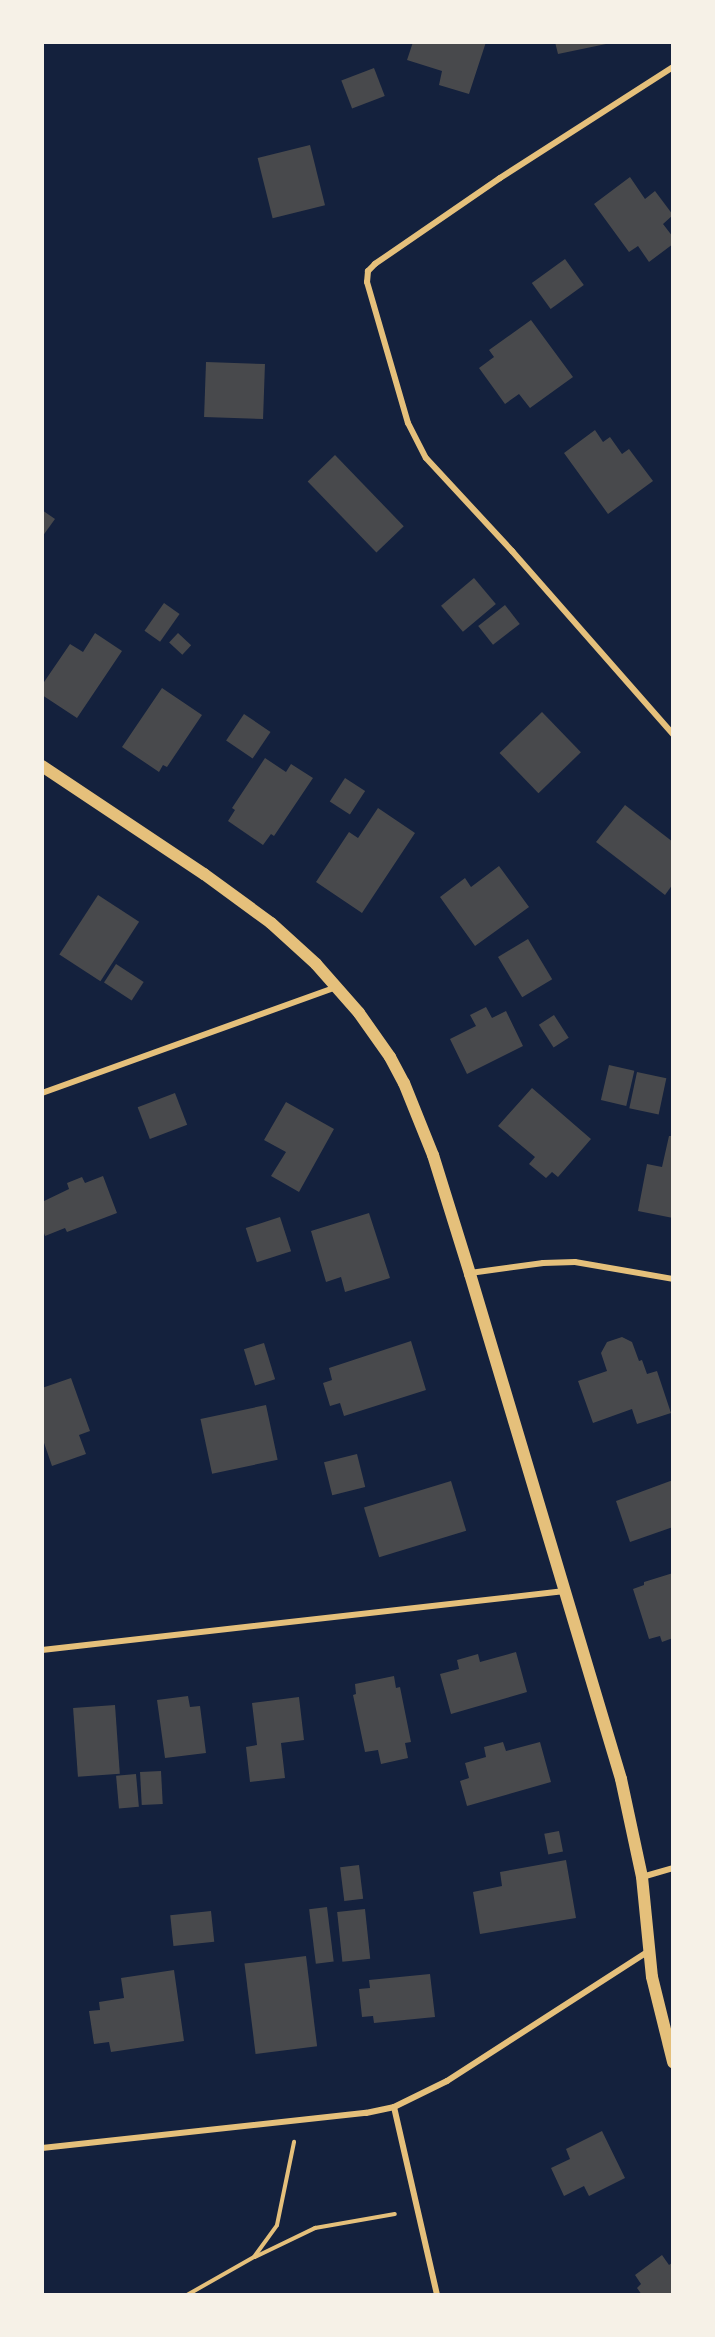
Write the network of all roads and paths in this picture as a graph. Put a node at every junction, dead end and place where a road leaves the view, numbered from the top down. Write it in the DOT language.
graph roads {
  1 [pos="673,67"];
  2 [pos="673,734"];
  3 [pos="42,766"];
  4 [pos="337,987"];
  5 [pos="42,1093"];
  6 [pos="470,1274"];
  7 [pos="673,1279"];
  8 [pos="565,1591"];
  9 [pos="42,1650"];
  10 [pos="673,1869"];
  11 [pos="642,1877"];
  12 [pos="649,1951"];
  13 [pos="673,2062"];
  14 [pos="394,2107"];
  15 [pos="298,2121"];
  16 [pos="42,2148"];
  17 [pos="416,2211"];
  18 [pos="254,2257"];
  19 [pos="187,2295"];
  20 [pos="436,2295"];
  1 -- 2 [label="street"];
  3 -- 4 [label="main road"];
  4 -- 5 [label="street"];
  4 -- 6 [label="main road"];
  6 -- 7 [label="street"];
  6 -- 8 [label="main road"];
  8 -- 9 [label="street"];
  8 -- 11 [label="main road"];
  10 -- 11 [label="street"];
  11 -- 12 [label="main road"];
  12 -- 13 [label="main road"];
  12 -- 14 [label="street"];
  14 -- 15 [label="street"];
  14 -- 17 [label="street"];
  15 -- 16 [label="street"];
  15 -- 18 [label="path"];
  17 -- 18 [label="path"];
  17 -- 20 [label="street"];
  18 -- 19 [label="path"];
}
